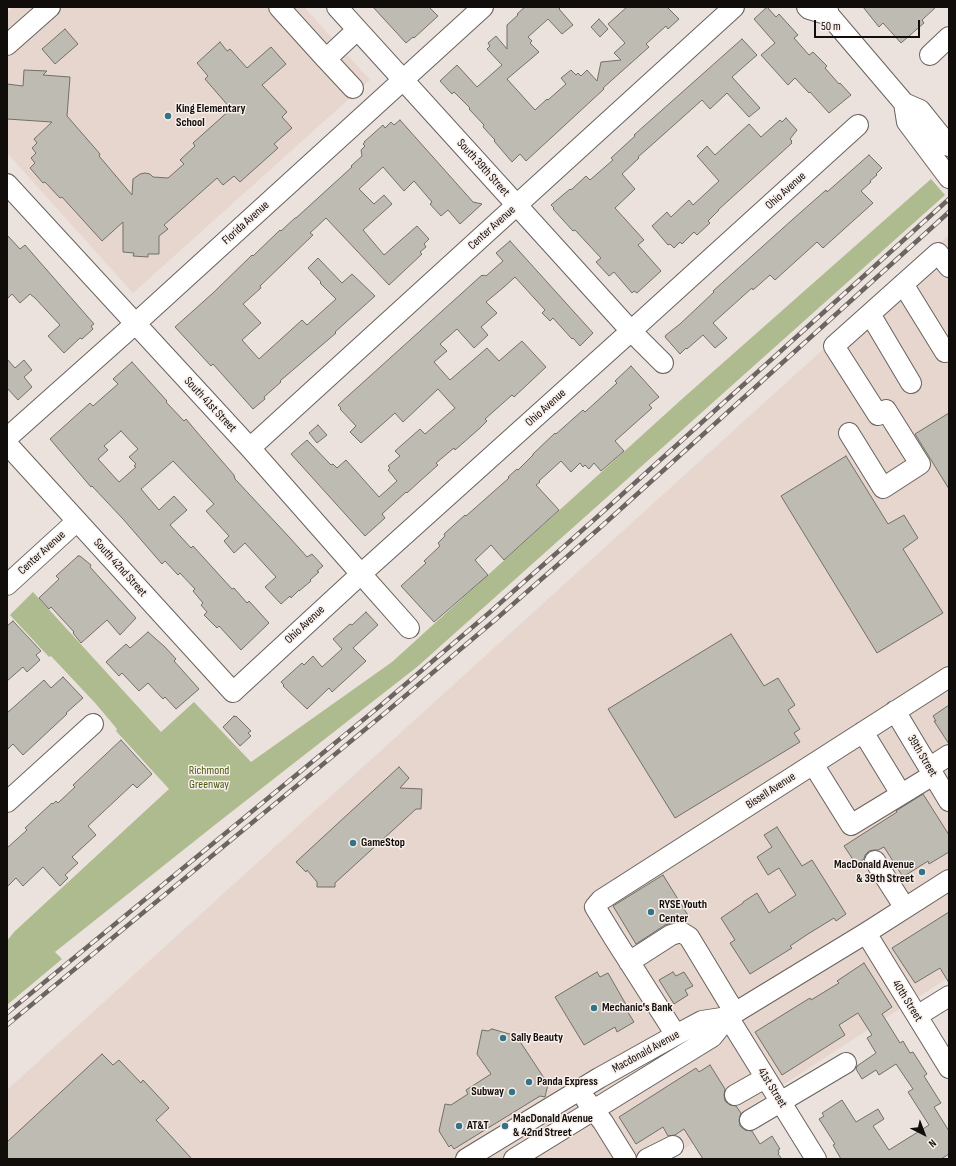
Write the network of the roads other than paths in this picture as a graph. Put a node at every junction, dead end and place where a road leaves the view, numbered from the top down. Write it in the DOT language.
graph roads {
  1 [pos="50,7"];
  2 [pos="279,7"];
  3 [pos="337,7"];
  4 [pos="483,7"];
  5 [pos="734,7"];
  6 [pos="807,7"];
  7 [pos="828,11"];
  8 [pos="357,30"];
  9 [pos="949,37"];
  10 [pos="7,46"];
  11 [pos="930,55"];
  12 [pos="326,59"];
  13 [pos="403,80"];
  14 [pos="353,88"];
  15 [pos="904,103"];
  16 [pos="858,125"];
  17 [pos="949,146"];
  18 [pos="949,178"];
  19 [pos="7,184"];
  20 [pos="516,206"];
  21 [pos="949,267"];
  22 [pos="903,284"];
  23 [pos="870,314"];
  24 [pos="135,324"];
  25 [pos="631,332"];
  26 [pos="945,352"];
  27 [pos="663,363"];
  28 [pos="911,384"];
  29 [pos="849,433"];
  30 [pos="7,438"];
  31 [pos="7,444"];
  32 [pos="250,448"];
  33 [pos="77,521"];
  34 [pos="361,574"];
  35 [pos="7,585"];
  36 [pos="409,628"];
  37 [pos="949,677"];
  38 [pos="233,692"];
  39 [pos="894,711"];
  40 [pos="93,724"];
  41 [pos="863,732"];
  42 [pos="949,755"];
  43 [pos="813,764"];
  44 [pos="931,771"];
  45 [pos="901,794"];
  46 [pos="949,801"];
  47 [pos="7,802"];
  48 [pos="875,861"];
  49 [pos="949,880"];
  50 [pos="905,908"];
  51 [pos="866,933"];
  52 [pos="629,962"];
  53 [pos="949,996"];
  54 [pos="732,1015"];
  55 [pos="917,1016"];
  56 [pos="676,1035"];
  57 [pos="846,1063"];
  58 [pos="949,1068"];
  59 [pos="765,1078"];
  60 [pos="578,1090"];
  61 [pos="735,1095"];
  62 [pos="780,1102"];
  63 [pos="594,1110"];
  64 [pos="750,1120"];
  65 [pos="672,1146"];
  66 [pos="466,1159"];
  67 [pos="514,1159"];
  68 [pos="626,1159"];
  69 [pos="647,1159"];
  70 [pos="816,1159"];
  1 -- 10 [label="street"];
  2 -- 12 [label="street"];
  3 -- 8 [label="street, South 39th Street"];
  4 -- 13 [label="street, Florida Avenue"];
  5 -- 20 [label="street, Center Avenue"];
  6 -- 7 [label="street"];
  7 -- 15 [label="street"];
  8 -- 12 [label="street"];
  8 -- 13 [label="street, South 39th Street"];
  9 -- 11 [label="street"];
  12 -- 14 [label="street"];
  13 -- 20 [label="street, South 39th Street"];
  13 -- 24 [label="street, Florida Avenue"];
  15 -- 17 [label="street"];
  15 -- 18 [label="street"];
  16 -- 25 [label="street, Ohio Avenue"];
  19 -- 24 [label="street, South 41st Street"];
  20 -- 25 [label="street, South 39th Street"];
  20 -- 32 [label="street, Center Avenue"];
  21 -- 22 [label="street"];
  22 -- 23 [label="street"];
  22 -- 26 [label="street"];
  23 -- 28 [label="street"];
  23 -- 29 [label="street"];
  24 -- 30 [label="street, Florida Avenue"];
  24 -- 32 [label="street, South 41st Street"];
  25 -- 27 [label="street, South 39th Street"];
  25 -- 34 [label="street, Ohio Avenue"];
  31 -- 33 [label="street, South 42nd Street"];
  32 -- 34 [label="street, South 41st Street"];
  33 -- 35 [label="street, Center Avenue"];
  33 -- 38 [label="street, South 42nd Street"];
  34 -- 36 [label="street, South 41st Street"];
  34 -- 38 [label="street, Ohio Avenue"];
  37 -- 39 [label="street, Bissell Avenue"];
  39 -- 41 [label="street, Bissell Avenue"];
  39 -- 44 [label="street, 39th Street"];
  40 -- 47 [label="street"];
  41 -- 43 [label="street, Bissell Avenue"];
  41 -- 45 [label="street"];
  42 -- 44 [label="street"];
  43 -- 45 [label="street"];
  43 -- 52 [label="street, Bissell Avenue"];
  44 -- 45 [label="street"];
  44 -- 46 [label="street, 39th Street"];
  48 -- 50 [label="street"];
  49 -- 50 [label="street, Macdonald Avenue"];
  50 -- 51 [label="street, Macdonald Avenue"];
  51 -- 54 [label="street, Macdonald Avenue"];
  51 -- 55 [label="street, 40th Street"];
  52 -- 54 [label="street, 41st Street"];
  52 -- 56 [label="street"];
  53 -- 55 [label="street"];
  54 -- 56 [label="street, Macdonald Avenue"];
  54 -- 59 [label="street, 41st Street"];
  54 -- 63 [label="street, Macdonald Avenue"];
  55 -- 58 [label="street, 40th Street"];
  56 -- 60 [label="street, Macdonald Avenue"];
  57 -- 62 [label="street"];
  59 -- 61 [label="street"];
  59 -- 62 [label="street, 41st Street"];
  60 -- 63 [label="street"];
  60 -- 66 [label="street, Macdonald Avenue"];
  62 -- 64 [label="street"];
  62 -- 70 [label="street, 41st Street"];
  63 -- 67 [label="street, Macdonald Avenue"];
  63 -- 68 [label="street"];
  65 -- 69 [label="street"];
}
